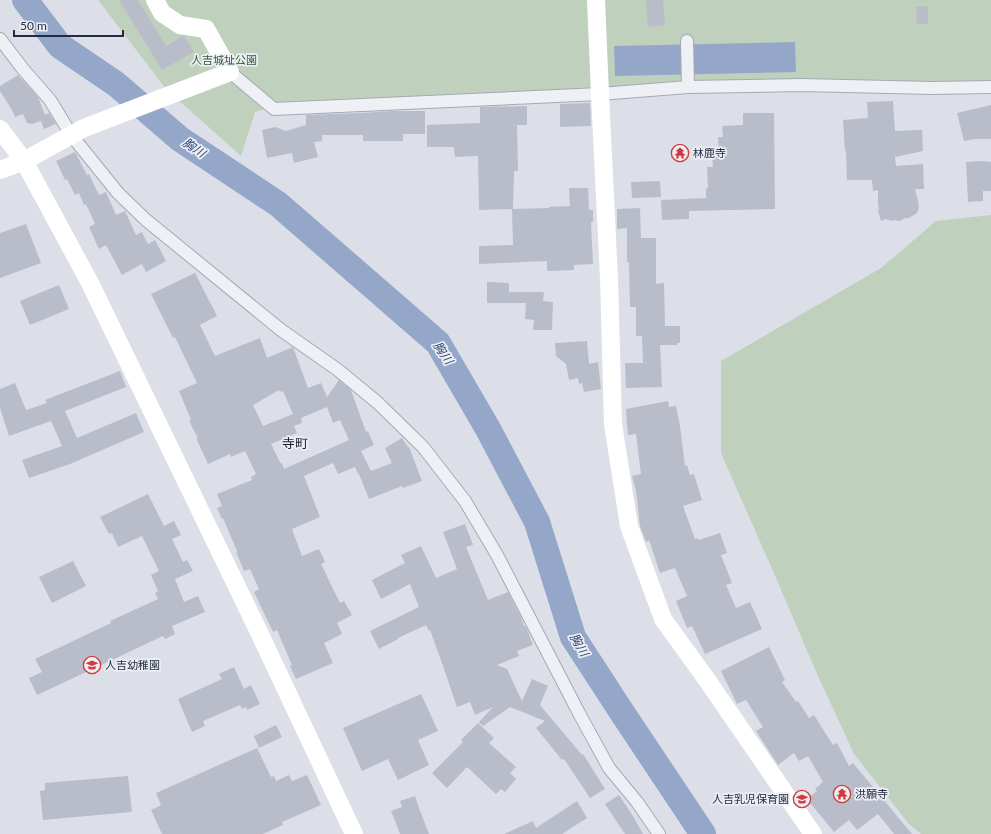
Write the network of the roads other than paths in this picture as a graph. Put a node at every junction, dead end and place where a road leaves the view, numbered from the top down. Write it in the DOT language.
graph roads {
  1 [pos="155,0"];
  2 [pos="596,0"];
  3 [pos="0,40"];
  4 [pos="687,41"];
  5 [pos="230,72"];
  6 [pos="688,82"];
  7 [pos="991,87"];
  8 [pos="600,94"];
  9 [pos="0,129"];
  10 [pos="78,132"];
  11 [pos="24,162"];
  12 [pos="0,170"];
  13 [pos="354,834"];
  14 [pos="659,834"];
  15 [pos="813,834"];
  1 -- 5 [label="street"];
  2 -- 8 [label="street"];
  3 -- 10 [label="street"];
  4 -- 6 [label="street"];
  5 -- 8 [label="street"];
  5 -- 10 [label="street"];
  6 -- 7 [label="street"];
  6 -- 8 [label="street"];
  8 -- 15 [label="street"];
  9 -- 11 [label="street"];
  10 -- 11 [label="street"];
  10 -- 14 [label="street"];
  11 -- 12 [label="street"];
  11 -- 13 [label="street"];
}
